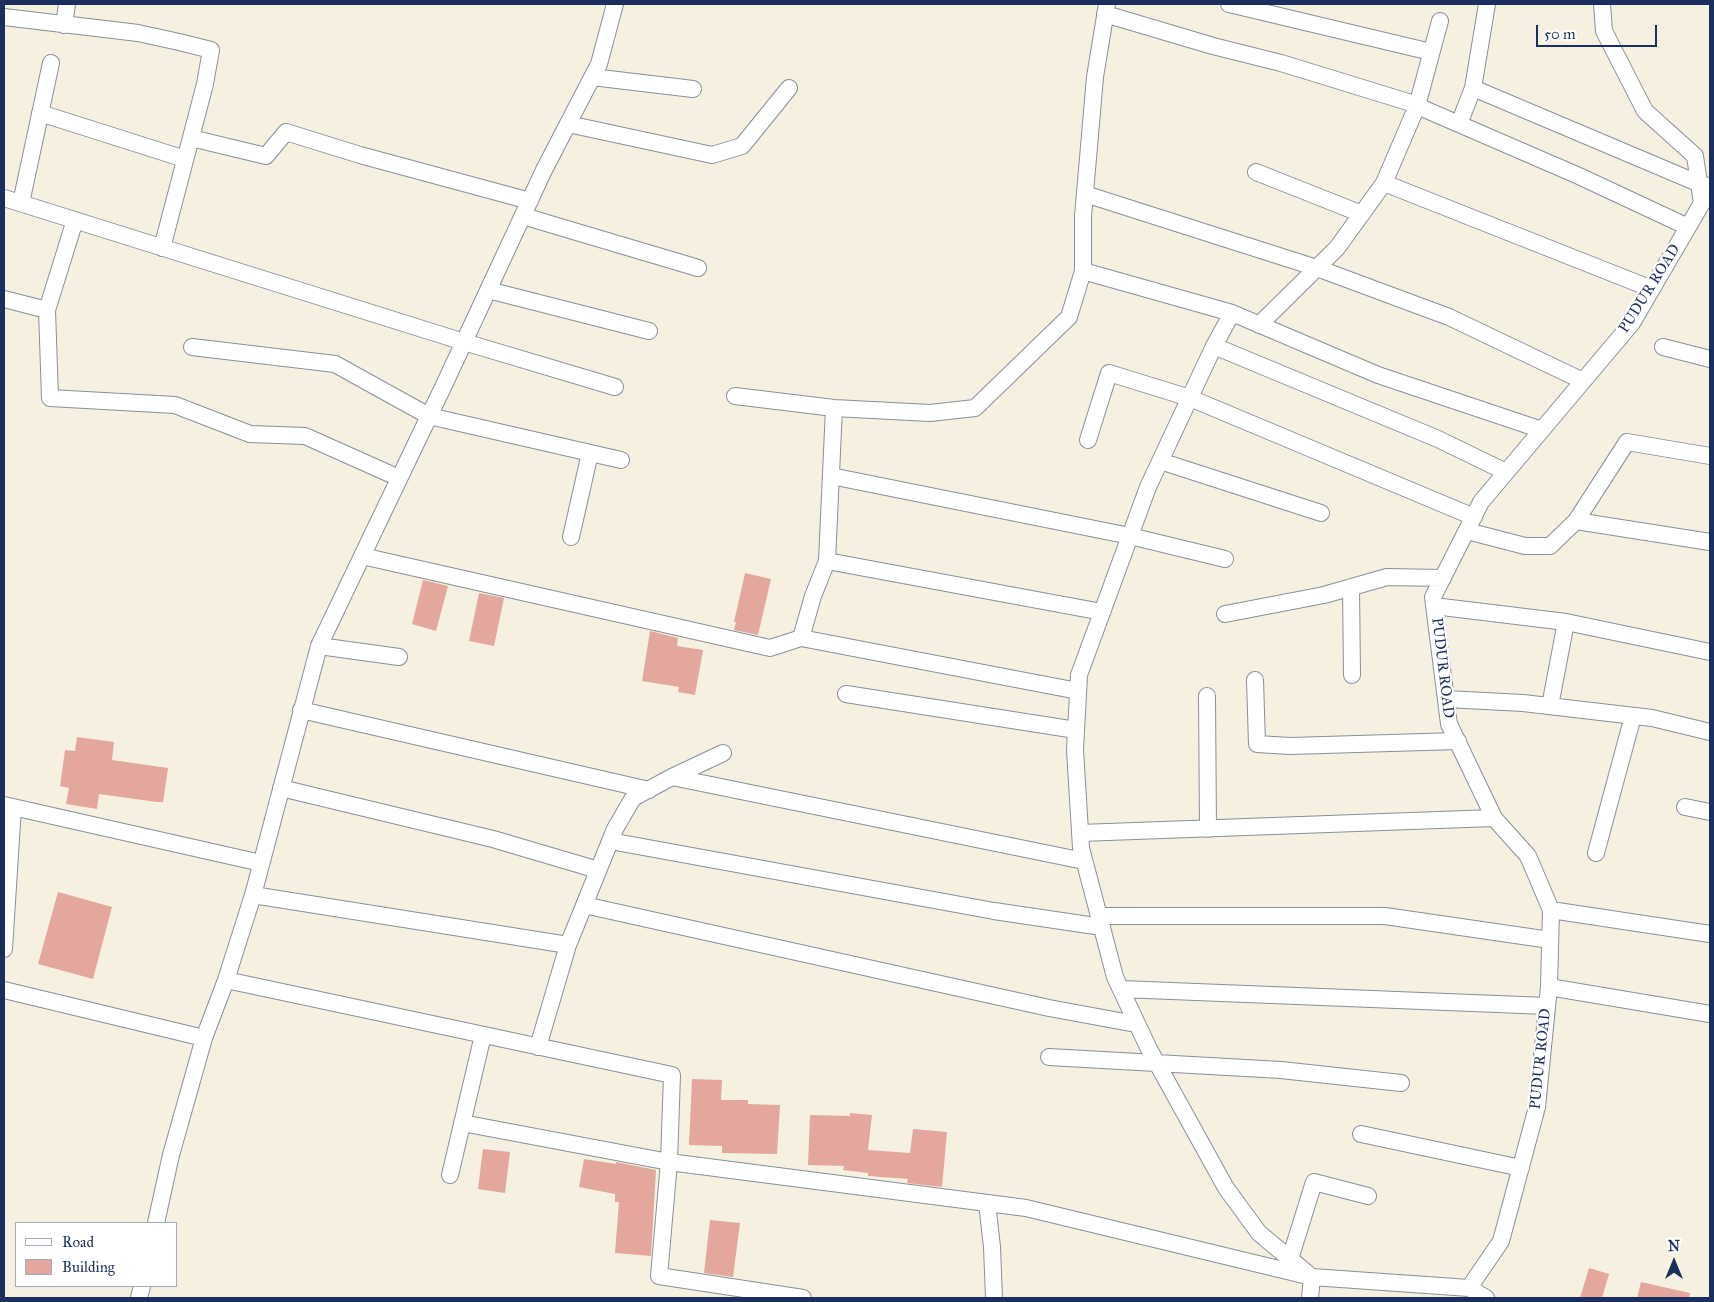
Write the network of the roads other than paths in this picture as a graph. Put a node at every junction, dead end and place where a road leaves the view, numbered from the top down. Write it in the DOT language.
graph roads {
  1 [pos="67,4"];
  2 [pos="615,4"];
  3 [pos="1229,4"];
  4 [pos="1487,4"];
  5 [pos="1602,4"];
  6 [pos="1106,9"];
  7 [pos="4,17"];
  8 [pos="1440,21"];
  9 [pos="64,25"];
  10 [pos="1431,52"];
  11 [pos="51,63"];
  12 [pos="592,77"];
  13 [pos="789,88"];
  14 [pos="1473,88"];
  15 [pos="693,90"];
  16 [pos="1417,106"];
  17 [pos="40,113"];
  18 [pos="568,124"];
  19 [pos="1459,124"];
  20 [pos="191,138"];
  21 [pos="185,159"];
  22 [pos="1256,172"];
  23 [pos="1384,183"];
  24 [pos="1705,185"];
  25 [pos="1085,194"];
  26 [pos="4,198"];
  27 [pos="21,203"];
  28 [pos="526,208"];
  29 [pos="1362,214"];
  30 [pos="75,220"];
  31 [pos="1688,227"];
  32 [pos="162,248"];
  33 [pos="698,268"];
  34 [pos="1318,268"];
  35 [pos="1083,271"];
  36 [pos="1652,289"];
  37 [pos="488,290"];
  38 [pos="4,299"];
  39 [pos="47,310"];
  40 [pos="1232,313"];
  41 [pos="1259,325"];
  42 [pos="649,331"];
  43 [pos="464,342"];
  44 [pos="1214,346"];
  45 [pos="192,347"];
  46 [pos="1663,347"];
  47 [pos="1710,358"];
  48 [pos="1583,381"];
  49 [pos="615,386"];
  50 [pos="735,396"];
  51 [pos="1190,398"];
  52 [pos="834,408"];
  53 [pos="429,416"];
  54 [pos="1542,430"];
  55 [pos="1088,440"];
  56 [pos="590,453"];
  57 [pos="1710,456"];
  58 [pos="621,460"];
  59 [pos="1160,461"];
  60 [pos="1506,472"];
  61 [pos="831,476"];
  62 [pos="399,478"];
  63 [pos="1321,512"];
  64 [pos="1576,521"];
  65 [pos="1470,524"];
  66 [pos="571,536"];
  67 [pos="1130,536"];
  68 [pos="1710,542"];
  69 [pos="362,556"];
  70 [pos="1224,559"];
  71 [pos="827,561"];
  72 [pos="1443,578"];
  73 [pos="1351,587"];
  74 [pos="1434,606"];
  75 [pos="1102,612"];
  76 [pos="1224,614"];
  77 [pos="1566,622"];
  78 [pos="802,638"];
  79 [pos="319,646"];
  80 [pos="1710,652"];
  81 [pos="399,657"];
  82 [pos="1352,675"];
  83 [pos="1254,680"];
  84 [pos="1078,690"];
  85 [pos="846,694"];
  86 [pos="1207,696"];
  87 [pos="1446,699"];
  88 [pos="1550,706"];
  89 [pos="301,710"];
  90 [pos="1633,716"];
  91 [pos="1076,730"];
  92 [pos="1710,732"];
  93 [pos="1458,742"];
  94 [pos="723,753"];
  95 [pos="672,777"];
  96 [pos="281,788"];
  97 [pos="649,790"];
  98 [pos="8,806"];
  99 [pos="1685,807"];
  100 [pos="1710,812"];
  101 [pos="1494,818"];
  102 [pos="1208,829"];
  103 [pos="1080,833"];
  104 [pos="610,841"];
  105 [pos="1596,854"];
  106 [pos="1084,861"];
  107 [pos="261,863"];
  108 [pos="598,870"];
  109 [pos="253,895"];
  110 [pos="584,905"];
  111 [pos="1551,910"];
  112 [pos="1100,922"];
  113 [pos="1710,934"];
  114 [pos="1550,940"];
  115 [pos="568,945"];
  116 [pos="4,949"];
  117 [pos="226,980"];
  118 [pos="1549,987"];
  119 [pos="1120,989"];
  120 [pos="4,990"];
  121 [pos="1547,1006"];
  122 [pos="1710,1014"];
  123 [pos="1136,1024"];
  124 [pos="483,1035"];
  125 [pos="204,1038"];
  126 [pos="538,1047"];
  127 [pos="1049,1057"];
  128 [pos="1156,1062"];
  129 [pos="1401,1083"];
  130 [pos="462,1123"];
  131 [pos="1361,1134"];
  132 [pos="669,1162"];
  133 [pos="1521,1168"];
  134 [pos="450,1175"];
  135 [pos="1368,1196"];
  136 [pos="987,1203"];
  137 [pos="156,1222"];
  138 [pos="1290,1259"];
  139 [pos="1312,1277"];
  140 [pos="1469,1288"];
  141 [pos="803,1298"];
  142 [pos="994,1298"];
  143 [pos="1310,1298"];
  144 [pos="1486,1298"];
  1 -- 9 [label="street"];
  2 -- 12 [label="street"];
  3 -- 10 [label="street"];
  4 -- 14 [label="street"];
  5 -- 24 [label="street, PUDUR ROAD"];
  6 -- 16 [label="street"];
  6 -- 25 [label="street"];
  7 -- 9 [label="street"];
  8 -- 10 [label="street"];
  9 -- 20 [label="street"];
  10 -- 16 [label="street"];
  11 -- 17 [label="street"];
  12 -- 15 [label="street"];
  12 -- 18 [label="street"];
  13 -- 18 [label="street"];
  14 -- 19 [label="street"];
  14 -- 24 [label="street"];
  16 -- 19 [label="street"];
  16 -- 23 [label="street"];
  17 -- 21 [label="street"];
  17 -- 27 [label="street"];
  18 -- 28 [label="street"];
  19 -- 31 [label="street"];
  20 -- 21 [label="street"];
  20 -- 28 [label="street"];
  21 -- 32 [label="street"];
  22 -- 29 [label="street"];
  23 -- 29 [label="street"];
  23 -- 36 [label="street"];
  24 -- 31 [label="street, PUDUR ROAD"];
  25 -- 34 [label="street"];
  25 -- 35 [label="street"];
  26 -- 27 [label="street"];
  27 -- 30 [label="street"];
  28 -- 33 [label="street"];
  28 -- 37 [label="street"];
  29 -- 34 [label="street"];
  30 -- 32 [label="street"];
  30 -- 39 [label="street"];
  31 -- 36 [label="street, PUDUR ROAD"];
  32 -- 43 [label="street"];
  34 -- 41 [label="street"];
  34 -- 48 [label="street"];
  35 -- 40 [label="street"];
  35 -- 52 [label="street"];
  36 -- 48 [label="street, PUDUR ROAD"];
  37 -- 42 [label="street"];
  37 -- 43 [label="street"];
  38 -- 39 [label="street"];
  39 -- 62 [label="street"];
  40 -- 41 [label="street"];
  40 -- 44 [label="street"];
  41 -- 54 [label="street"];
  43 -- 49 [label="street"];
  43 -- 53 [label="street"];
  44 -- 51 [label="street"];
  44 -- 60 [label="street"];
  45 -- 53 [label="street"];
  46 -- 47 [label="street"];
  48 -- 54 [label="street, PUDUR ROAD"];
  50 -- 52 [label="street"];
  51 -- 55 [label="street"];
  51 -- 59 [label="street"];
  51 -- 65 [label="street"];
  52 -- 61 [label="street"];
  53 -- 56 [label="street"];
  53 -- 62 [label="street"];
  54 -- 60 [label="street, PUDUR ROAD"];
  56 -- 58 [label="street"];
  56 -- 66 [label="street"];
  57 -- 64 [label="street"];
  59 -- 63 [label="street"];
  59 -- 67 [label="street"];
  60 -- 65 [label="street, PUDUR ROAD"];
  61 -- 67 [label="street"];
  61 -- 71 [label="street"];
  62 -- 69 [label="street"];
  64 -- 65 [label="street"];
  64 -- 68 [label="street"];
  65 -- 72 [label="street, PUDUR ROAD"];
  67 -- 70 [label="street"];
  67 -- 75 [label="street"];
  69 -- 78 [label="street"];
  69 -- 79 [label="street"];
  71 -- 75 [label="street"];
  71 -- 78 [label="street"];
  72 -- 73 [label="street"];
  72 -- 74 [label="street, PUDUR ROAD"];
  73 -- 76 [label="street"];
  73 -- 82 [label="street"];
  74 -- 77 [label="street"];
  74 -- 87 [label="street, PUDUR ROAD"];
  75 -- 84 [label="street"];
  77 -- 80 [label="street"];
  77 -- 88 [label="street"];
  78 -- 84 [label="street"];
  79 -- 81 [label="street"];
  79 -- 89 [label="street"];
  83 -- 93 [label="street"];
  84 -- 91 [label="street"];
  85 -- 91 [label="street"];
  86 -- 102 [label="street"];
  87 -- 88 [label="street"];
  87 -- 93 [label="street, PUDUR ROAD"];
  88 -- 90 [label="street"];
  89 -- 96 [label="street"];
  89 -- 97 [label="street"];
  90 -- 92 [label="street"];
  90 -- 105 [label="street"];
  91 -- 103 [label="street"];
  93 -- 101 [label="street, PUDUR ROAD"];
  94 -- 95 [label="street"];
  95 -- 97 [label="street"];
  95 -- 106 [label="street"];
  96 -- 107 [label="street"];
  96 -- 108 [label="street"];
  97 -- 104 [label="street"];
  98 -- 107 [label="street"];
  98 -- 116 [label="street"];
  99 -- 100 [label="street"];
  101 -- 102 [label="street"];
  101 -- 111 [label="street, PUDUR ROAD"];
  102 -- 103 [label="street"];
  103 -- 106 [label="street"];
  104 -- 108 [label="street"];
  104 -- 112 [label="street"];
  106 -- 112 [label="street"];
  107 -- 109 [label="street"];
  108 -- 110 [label="street"];
  109 -- 115 [label="street"];
  109 -- 117 [label="street"];
  110 -- 115 [label="street"];
  110 -- 123 [label="street"];
  111 -- 113 [label="street"];
  111 -- 114 [label="street, PUDUR ROAD"];
  112 -- 114 [label="street"];
  112 -- 119 [label="street"];
  114 -- 118 [label="street, PUDUR ROAD"];
  115 -- 126 [label="street"];
  117 -- 124 [label="street"];
  117 -- 125 [label="street"];
  118 -- 121 [label="street, PUDUR ROAD"];
  118 -- 122 [label="street"];
  119 -- 121 [label="street"];
  119 -- 123 [label="street"];
  120 -- 125 [label="street"];
  121 -- 133 [label="street, PUDUR ROAD"];
  123 -- 128 [label="street"];
  124 -- 126 [label="street"];
  124 -- 130 [label="street"];
  125 -- 137 [label="street"];
  126 -- 132 [label="street"];
  127 -- 128 [label="street"];
  128 -- 129 [label="street"];
  128 -- 138 [label="street"];
  130 -- 132 [label="street"];
  130 -- 134 [label="street"];
  131 -- 133 [label="street"];
  132 -- 136 [label="street"];
  132 -- 141 [label="street"];
  133 -- 140 [label="street, PUDUR ROAD"];
  135 -- 138 [label="street"];
  136 -- 139 [label="street"];
  136 -- 142 [label="street"];
  138 -- 139 [label="street"];
  139 -- 140 [label="street"];
  139 -- 143 [label="street"];
  140 -- 144 [label="street"];
}
